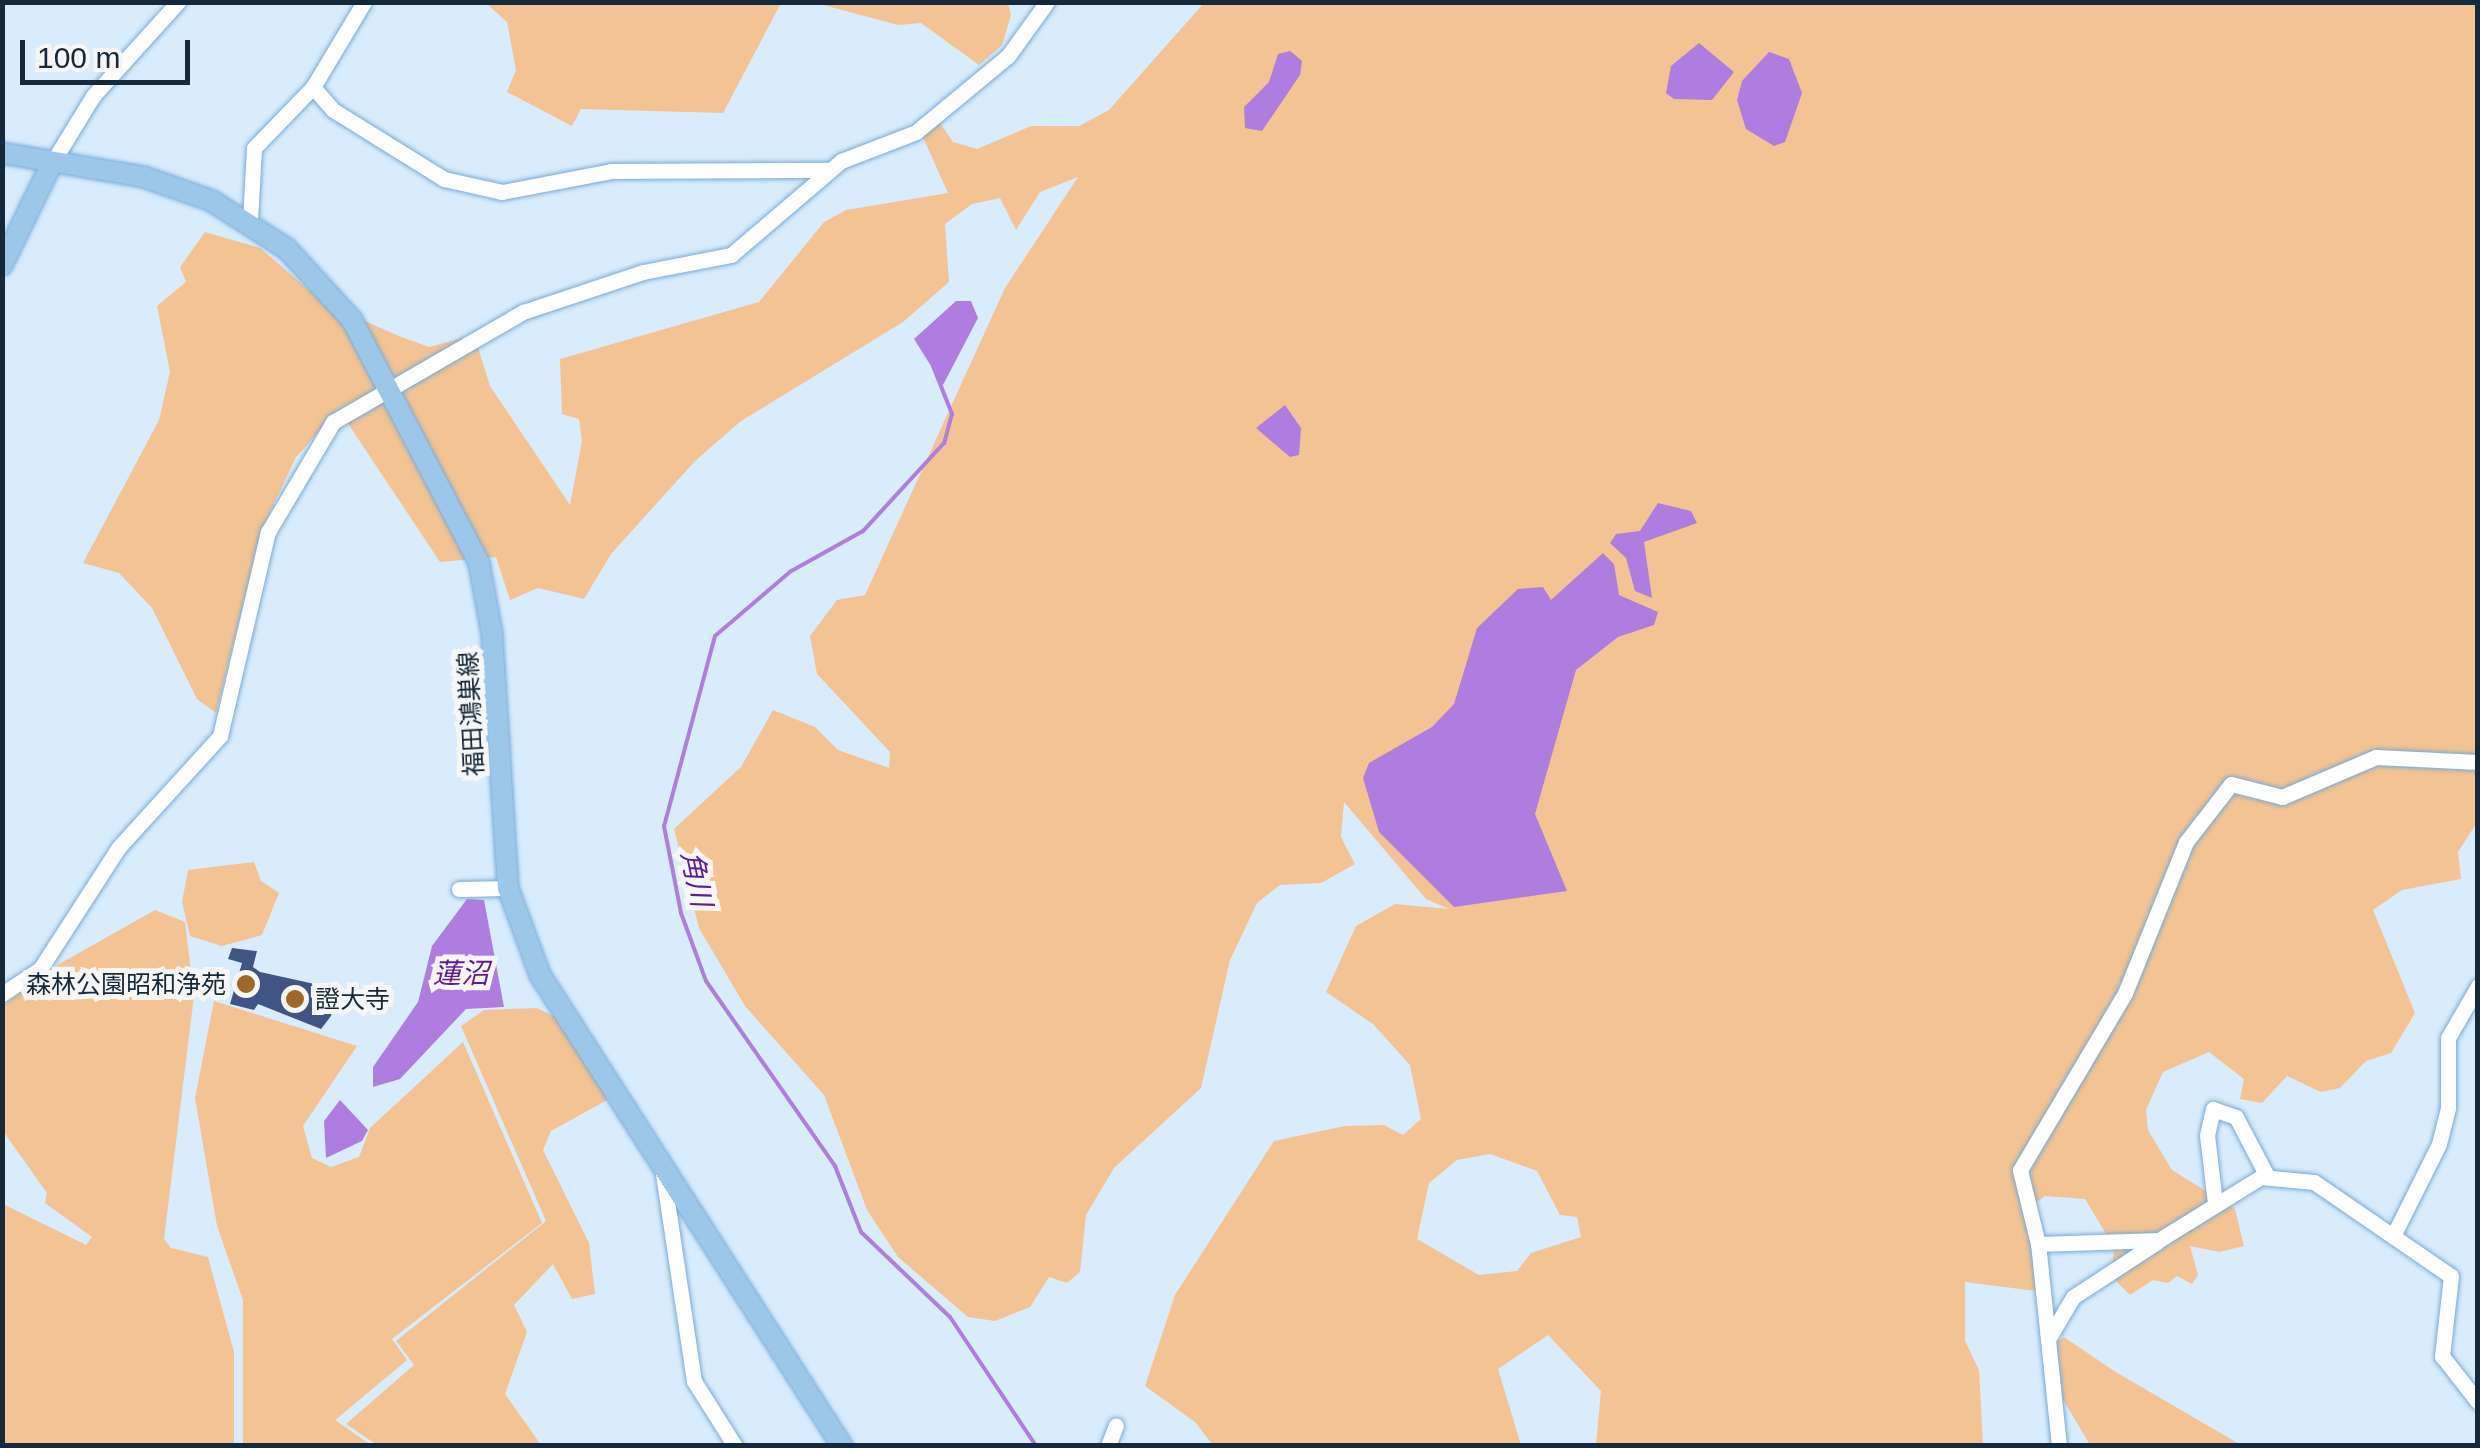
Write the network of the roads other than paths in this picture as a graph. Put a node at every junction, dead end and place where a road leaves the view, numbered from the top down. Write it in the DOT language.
graph roads {
  1 [pos="178,2"];
  2 [pos="364,2"];
  3 [pos="1040,6"];
  4 [pos="313,88"];
  5 [pos="2,153"];
  6 [pos="52,162"];
  7 [pos="829,170"];
  8 [pos="250,220"];
  9 [pos="2,264"];
  10 [pos="391,390"];
  11 [pos="2478,762"];
  12 [pos="508,888"];
  13 [pos="459,889"];
  14 [pos="2478,986"];
  15 [pos="2,994"];
  16 [pos="662,1167"];
  17 [pos="2267,1176"];
  18 [pos="2214,1202"];
  19 [pos="2393,1236"];
  20 [pos="2159,1240"];
  21 [pos="2038,1244"];
  22 [pos="2050,1336"];
  23 [pos="2478,1402"];
  24 [pos="1116,1425"];
  25 [pos="735,1446"];
  26 [pos="842,1446"];
  27 [pos="1108,1446"];
  28 [pos="2059,1446"];
  1 -- 6 [label="street"];
  2 -- 4 [label="street"];
  3 -- 7 [label="street"];
  4 -- 7 [label="street"];
  4 -- 8 [label="street"];
  5 -- 6 [label="main road, 福田鴻巣線"];
  6 -- 8 [label="main road, 福田鴻巣線"];
  6 -- 9 [label="main road"];
  7 -- 10 [label="street"];
  8 -- 10 [label="main road, 福田鴻巣線"];
  10 -- 12 [label="main road, 福田鴻巣線"];
  10 -- 15 [label="street"];
  11 -- 21 [label="street"];
  12 -- 13 [label="street"];
  12 -- 16 [label="main road, 福田鴻巣線"];
  14 -- 19 [label="street"];
  16 -- 25 [label="street"];
  16 -- 26 [label="main road, 福田鴻巣線"];
  17 -- 18 [label="street"];
  17 -- 18 [label="street"];
  17 -- 19 [label="street"];
  18 -- 20 [label="street"];
  19 -- 23 [label="street"];
  20 -- 21 [label="street"];
  20 -- 22 [label="street"];
  21 -- 22 [label="street"];
  22 -- 28 [label="street"];
  24 -- 27 [label="street"];
}
